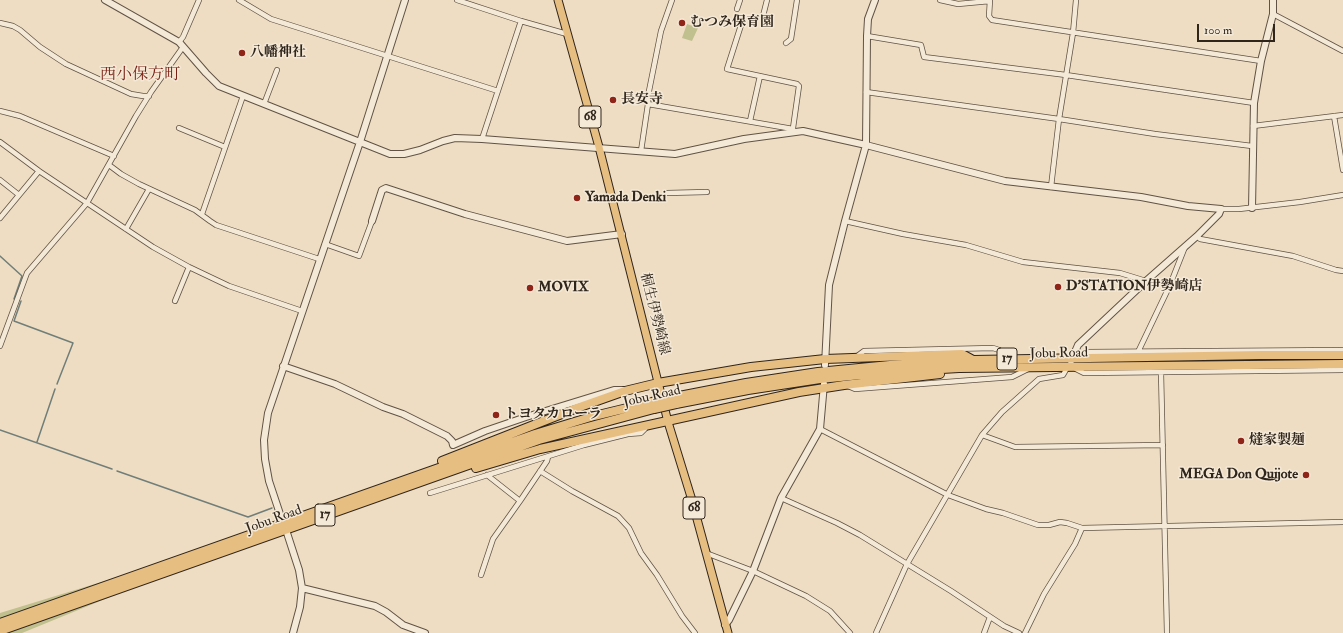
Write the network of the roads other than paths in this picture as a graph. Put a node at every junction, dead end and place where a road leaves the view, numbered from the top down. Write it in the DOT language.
graph roads {
  1 [pos="105,0"];
  2 [pos="199,0"];
  3 [pos="239,0"];
  4 [pos="405,0"];
  5 [pos="457,0"];
  6 [pos="558,0"];
  7 [pos="672,0"];
  8 [pos="740,0"];
  9 [pos="767,0"];
  10 [pos="797,0"];
  11 [pos="875,0"];
  12 [pos="940,0"];
  13 [pos="1076,0"];
  14 [pos="1274,0"];
  15 [pos="990,1"];
  16 [pos="737,9"];
  17 [pos="1273,14"];
  18 [pos="763,16"];
  19 [pos="521,21"];
  20 [pos="742,22"];
  21 [pos="0,23"];
  22 [pos="1073,33"];
  23 [pos="567,34"];
  24 [pos="867,36"];
  25 [pos="786,42"];
  26 [pos="181,44"];
  27 [pos="1343,51"];
  28 [pos="387,55"];
  29 [pos="1261,60"];
  30 [pos="277,70"];
  31 [pos="1066,75"];
  32 [pos="760,76"];
  33 [pos="498,91"];
  34 [pos="866,92"];
  35 [pos="149,96"];
  36 [pos="243,96"];
  37 [pos="1254,103"];
  38 [pos="264,104"];
  39 [pos="648,104"];
  40 [pos="0,111"];
  41 [pos="1343,115"];
  42 [pos="1334,116"];
  43 [pos="1059,119"];
  44 [pos="750,121"];
  45 [pos="1253,126"];
  46 [pos="179,128"];
  47 [pos="794,130"];
  48 [pos="482,139"];
  49 [pos="0,142"];
  50 [pos="360,142"];
  51 [pos="866,145"];
  52 [pos="1252,146"];
  53 [pos="225,147"];
  54 [pos="599,147"];
  55 [pos="641,151"];
  56 [pos="114,156"];
  57 [pos="108,165"];
  58 [pos="1343,170"];
  59 [pos="40,171"];
  60 [pos="0,180"];
  61 [pos="1051,187"];
  62 [pos="149,188"];
  63 [pos="707,192"];
  64 [pos="667,193"];
  65 [pos="19,195"];
  66 [pos="1343,195"];
  67 [pos="87,203"];
  68 [pos="1252,208"];
  69 [pos="1221,210"];
  70 [pos="202,214"];
  71 [pos="0,218"];
  72 [pos="372,221"];
  73 [pos="845,221"];
  74 [pos="126,229"];
  75 [pos="622,234"];
  76 [pos="1197,236"];
  77 [pos="325,244"];
  78 [pos="1186,246"];
  79 [pos="320,259"];
  80 [pos="189,267"];
  81 [pos="1343,271"];
  82 [pos="1146,281"];
  83 [pos="175,301"];
  84 [pos="302,311"];
  85 [pos="0,346"];
  86 [pos="1343,350"];
  87 [pos="1138,352"];
  88 [pos="1343,355"];
  89 [pos="855,358"];
  90 [pos="1074,358"];
  91 [pos="1009,359"];
  92 [pos="974,360"];
  93 [pos="825,362"];
  94 [pos="1343,364"];
  95 [pos="283,366"];
  96 [pos="1146,366"];
  97 [pos="994,368"];
  98 [pos="1032,368"];
  99 [pos="1070,368"];
  100 [pos="1343,370"];
  101 [pos="1154,372"];
  102 [pos="1161,372"];
  103 [pos="658,383"];
  104 [pos="844,385"];
  105 [pos="824,386"];
  106 [pos="625,391"];
  107 [pos="675,400"];
  108 [pos="668,422"];
  109 [pos="646,425"];
  110 [pos="820,429"];
  111 [pos="982,436"];
  112 [pos="1163,445"];
  113 [pos="548,457"];
  114 [pos="540,471"];
  115 [pos="487,475"];
  116 [pos="393,487"];
  117 [pos="430,493"];
  118 [pos="948,495"];
  119 [pos="781,498"];
  120 [pos="520,501"];
  121 [pos="281,517"];
  122 [pos="1343,522"];
  123 [pos="1164,526"];
  124 [pos="1082,528"];
  125 [pos="287,533"];
  126 [pos="706,553"];
  127 [pos="907,564"];
  128 [pos="753,571"];
  129 [pos="481,576"];
  130 [pos="302,588"];
  131 [pos="990,617"];
  132 [pos="0,623"];
  133 [pos="725,625"];
  134 [pos="0,631"];
  135 [pos="293,633"];
  136 [pos="425,633"];
  137 [pos="695,633"];
  138 [pos="728,633"];
  139 [pos="850,633"];
  140 [pos="876,633"];
  141 [pos="984,633"];
  142 [pos="1019,633"];
  143 [pos="1025,633"];
  144 [pos="1167,633"];
  1 -- 26 [label="street"];
  2 -- 26 [label="street"];
  3 -- 28 [label="street"];
  4 -- 28 [label="street"];
  5 -- 19 [label="street"];
  6 -- 23 [label="main road, 桐生伊勢崎線 / 68"];
  7 -- 39 [label="street"];
  8 -- 16 [label="street"];
  9 -- 18 [label="street"];
  10 -- 25 [label="street"];
  11 -- 24 [label="street"];
  12 -- 15 [label="street"];
  13 -- 22 [label="street"];
  14 -- 17 [label="street"];
  15 -- 22 [label="street"];
  17 -- 27 [label="street"];
  17 -- 29 [label="street"];
  19 -- 23 [label="street"];
  19 -- 33 [label="street"];
  20 -- 32 [label="street"];
  21 -- 35 [label="street"];
  22 -- 29 [label="street"];
  22 -- 31 [label="street"];
  23 -- 54 [label="main road, 桐生伊勢崎線 / 68"];
  24 -- 31 [label="street"];
  24 -- 34 [label="street"];
  26 -- 35 [label="street"];
  26 -- 36 [label="street"];
  28 -- 33 [label="street"];
  28 -- 50 [label="street"];
  29 -- 37 [label="street"];
  30 -- 38 [label="street"];
  31 -- 37 [label="street"];
  31 -- 43 [label="street"];
  32 -- 44 [label="street"];
  32 -- 47 [label="street"];
  33 -- 48 [label="street"];
  34 -- 43 [label="street"];
  34 -- 51 [label="street"];
  35 -- 56 [label="street"];
  36 -- 38 [label="street"];
  36 -- 53 [label="street"];
  37 -- 45 [label="street"];
  38 -- 50 [label="street"];
  39 -- 44 [label="street"];
  39 -- 55 [label="street"];
  40 -- 56 [label="street"];
  41 -- 42 [label="street"];
  42 -- 45 [label="street"];
  42 -- 58 [label="street"];
  43 -- 52 [label="street"];
  43 -- 61 [label="street"];
  44 -- 47 [label="street"];
  45 -- 52 [label="street"];
  46 -- 53 [label="street"];
  47 -- 51 [label="street"];
  47 -- 55 [label="street"];
  48 -- 50 [label="street"];
  48 -- 54 [label="street"];
  49 -- 59 [label="street"];
  50 -- 77 [label="street"];
  51 -- 61 [label="street"];
  51 -- 73 [label="street"];
  52 -- 68 [label="street"];
  53 -- 70 [label="street"];
  54 -- 55 [label="street"];
  54 -- 75 [label="main road, 桐生伊勢崎線 / 68"];
  56 -- 57 [label="street"];
  57 -- 62 [label="street"];
  57 -- 67 [label="street"];
  59 -- 65 [label="street"];
  59 -- 67 [label="street"];
  60 -- 65 [label="street"];
  61 -- 69 [label="street"];
  62 -- 70 [label="street"];
  62 -- 74 [label="street"];
  63 -- 64 [label="street"];
  65 -- 71 [label="street"];
  66 -- 68 [label="street"];
  67 -- 74 [label="street"];
  67 -- 85 [label="street"];
  68 -- 69 [label="street"];
  69 -- 76 [label="street"];
  70 -- 79 [label="street"];
  72 -- 75 [label="street"];
  72 -- 77 [label="street"];
  73 -- 82 [label="street"];
  73 -- 93 [label="street"];
  74 -- 80 [label="street"];
  75 -- 103 [label="main road, 桐生伊勢崎線 / 68"];
  76 -- 78 [label="street"];
  76 -- 81 [label="street"];
  77 -- 79 [label="street"];
  78 -- 82 [label="street"];
  78 -- 87 [label="street"];
  79 -- 84 [label="street"];
  80 -- 83 [label="street"];
  80 -- 84 [label="street"];
  82 -- 90 [label="street"];
  84 -- 95 [label="street"];
  86 -- 87 [label="street"];
  87 -- 90 [label="street"];
  88 -- 90 [label="highway, Jobu Road / 17"];
  89 -- 91 [label="street"];
  89 -- 92 [label="highway"];
  89 -- 93 [label="highway"];
  90 -- 91 [label="highway, Jobu Road / 17"];
  90 -- 99 [label="street"];
  91 -- 92 [label="highway, Jobu Road / 17"];
  92 -- 107 [label="highway, Jobu Road / 17"];
  93 -- 103 [label="highway"];
  94 -- 96 [label="highway, Jobu Road / 17"];
  95 -- 106 [label="street"];
  95 -- 121 [label="street"];
  96 -- 99 [label="highway, Jobu Road / 17"];
  96 -- 101 [label="street"];
  97 -- 98 [label="highway, Jobu Road / 17"];
  97 -- 104 [label="highway"];
  97 -- 107 [label="highway, Jobu Road / 17"];
  98 -- 99 [label="highway, Jobu Road / 17"];
  98 -- 104 [label="street"];
  99 -- 101 [label="street"];
  99 -- 111 [label="street"];
  100 -- 102 [label="street"];
  101 -- 102 [label="street"];
  102 -- 112 [label="street"];
  103 -- 106 [label="highway"];
  103 -- 108 [label="main road, 桐生伊勢崎線 / 68"];
  104 -- 105 [label="highway"];
  105 -- 108 [label="highway"];
  105 -- 110 [label="street"];
  106 -- 116 [label="highway"];
  107 -- 116 [label="highway, Jobu Road / 17, bridge"];
  108 -- 109 [label="highway"];
  108 -- 126 [label="main road, 桐生伊勢崎線 / 68"];
  109 -- 113 [label="street"];
  109 -- 116 [label="highway"];
  110 -- 118 [label="street"];
  110 -- 119 [label="street"];
  111 -- 112 [label="street"];
  111 -- 118 [label="street"];
  112 -- 123 [label="street"];
  113 -- 114 [label="street"];
  113 -- 115 [label="street"];
  114 -- 120 [label="street"];
  114 -- 137 [label="street"];
  115 -- 117 [label="street"];
  115 -- 120 [label="street"];
  116 -- 132 [label="highway, Jobu Road / 17"];
  116 -- 134 [label="highway, Jobu Road / 17"];
  118 -- 124 [label="street"];
  118 -- 127 [label="street"];
  119 -- 127 [label="street"];
  119 -- 128 [label="street"];
  120 -- 129 [label="street"];
  122 -- 123 [label="street"];
  123 -- 124 [label="street"];
  123 -- 144 [label="street"];
  124 -- 143 [label="street"];
  125 -- 130 [label="street"];
  126 -- 128 [label="street"];
  126 -- 133 [label="main road, 桐生伊勢崎線 / 68"];
  127 -- 131 [label="street"];
  127 -- 140 [label="street"];
  128 -- 133 [label="street"];
  128 -- 139 [label="street"];
  130 -- 135 [label="street"];
  130 -- 136 [label="street"];
  131 -- 141 [label="street"];
  131 -- 142 [label="street"];
  133 -- 138 [label="main road, 桐生伊勢崎線 / 68"];
}
